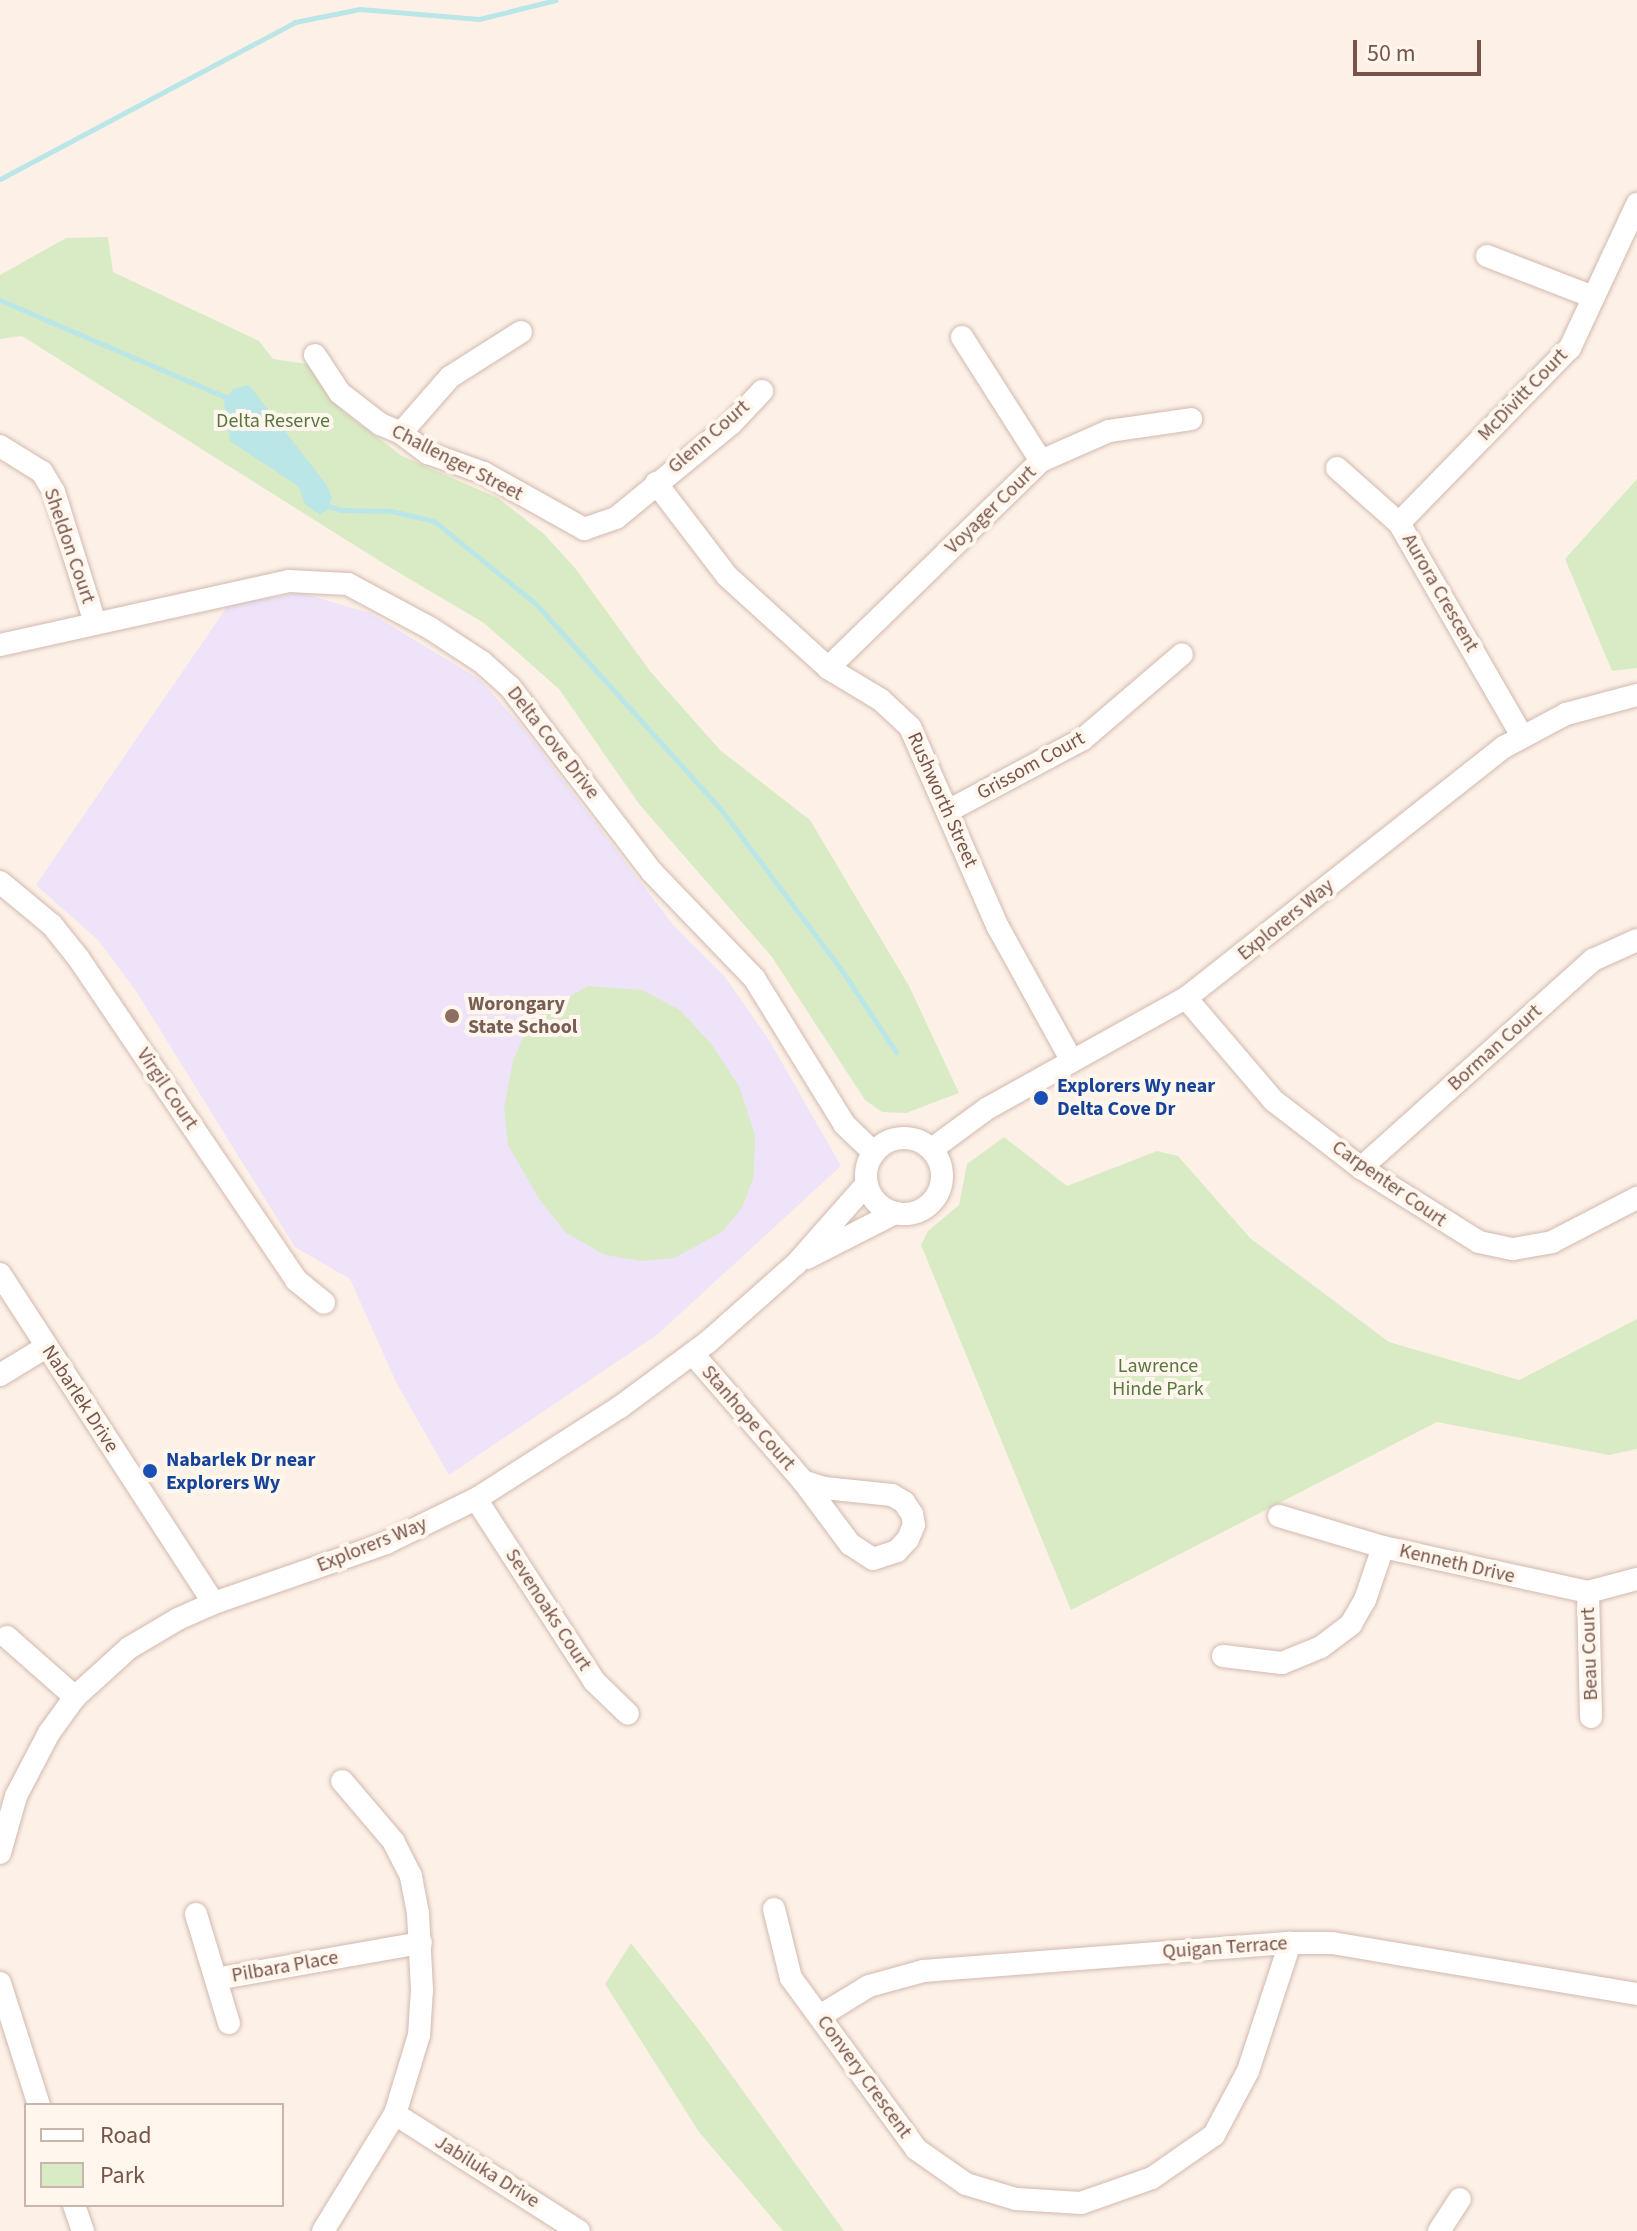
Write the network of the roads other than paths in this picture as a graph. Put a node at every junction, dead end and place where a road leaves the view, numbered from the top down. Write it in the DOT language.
graph roads {
  1 [pos="1637,204"];
  2 [pos="1487,256"];
  3 [pos="1593,297"];
  4 [pos="521,332"];
  5 [pos="962,337"];
  6 [pos="315,355"];
  7 [pos="762,391"];
  8 [pos="1191,419"];
  9 [pos="401,433"];
  10 [pos="0,446"];
  11 [pos="1041,461"];
  12 [pos="1337,468"];
  13 [pos="656,483"];
  14 [pos="1399,523"];
  15 [pos="95,623"];
  16 [pos="0,645"];
  17 [pos="1182,654"];
  18 [pos="828,668"];
  19 [pos="1637,695"];
  20 [pos="1522,736"];
  21 [pos="948,811"];
  22 [pos="0,882"];
  23 [pos="1637,940"];
  24 [pos="1186,998"];
  25 [pos="1072,1061"];
  26 [pos="932,1149"];
  27 [pos="874,1153"];
  28 [pos="1361,1168"];
  29 [pos="866,1185"];
  30 [pos="1637,1198"];
  31 [pos="895,1213"];
  32 [pos="796,1264"];
  33 [pos="0,1274"];
  34 [pos="324,1303"];
  35 [pos="46,1347"];
  36 [pos="693,1354"];
  37 [pos="0,1375"];
  38 [pos="803,1481"];
  39 [pos="476,1499"];
  40 [pos="1279,1516"];
  41 [pos="1383,1547"];
  42 [pos="1637,1579"];
  43 [pos="1588,1592"];
  44 [pos="214,1603"];
  45 [pos="7,1637"];
  46 [pos="1223,1656"];
  47 [pos="75,1697"];
  48 [pos="628,1714"];
  49 [pos="1591,1717"];
  50 [pos="342,1781"];
  51 [pos="0,1853"];
  52 [pos="774,1909"];
  53 [pos="196,1914"];
  54 [pos="421,1943"];
  55 [pos="1290,1943"];
  56 [pos="216,1979"];
  57 [pos="0,1983"];
  58 [pos="1637,1994"];
  59 [pos="820,2016"];
  60 [pos="229,2023"];
  61 [pos="38,2103"];
  62 [pos="395,2114"];
  63 [pos="1460,2199"];
  64 [pos="75,2207"];
  65 [pos="83,2231"];
  66 [pos="323,2231"];
  67 [pos="579,2231"];
  68 [pos="1439,2231"];
  1 -- 3 [label="street, McDivitt Court"];
  2 -- 3 [label="street"];
  3 -- 14 [label="street, McDivitt Court"];
  4 -- 9 [label="street"];
  5 -- 11 [label="street"];
  6 -- 9 [label="street, Challenger Street"];
  7 -- 13 [label="street, Glenn Court"];
  8 -- 11 [label="street, Voyager Court"];
  9 -- 13 [label="street, Challenger Street"];
  10 -- 15 [label="street, Sheldon Court"];
  11 -- 18 [label="street, Voyager Court"];
  12 -- 14 [label="street, Aurora Crescent"];
  13 -- 18 [label="street, Rushworth Street"];
  14 -- 20 [label="street, Aurora Crescent"];
  15 -- 16 [label="street, Delta Cove Drive"];
  15 -- 27 [label="street, Delta Cove Drive"];
  17 -- 21 [label="street, Grissom Court"];
  18 -- 21 [label="street, Rushworth Street"];
  19 -- 20 [label="street, Explorers Way"];
  20 -- 24 [label="street, Explorers Way"];
  21 -- 25 [label="street, Rushworth Street"];
  22 -- 34 [label="street, Virgil Court"];
  23 -- 28 [label="street, Borman Court"];
  24 -- 25 [label="street, Explorers Way"];
  24 -- 28 [label="street, Carpenter Court"];
  25 -- 26 [label="street, Explorers Way"];
  26 -- 27 [label="street"];
  26 -- 31 [label="street, Explorers Way"];
  27 -- 29 [label="street, Explorers Way"];
  28 -- 30 [label="street, Carpenter Court"];
  29 -- 31 [label="street"];
  29 -- 32 [label="street, Explorers Way"];
  31 -- 32 [label="street, Explorers Way"];
  32 -- 36 [label="street, Explorers Way"];
  33 -- 35 [label="street, Nabarlek Drive"];
  35 -- 37 [label="street"];
  35 -- 44 [label="street, Nabarlek Drive"];
  36 -- 38 [label="street, Stanhope Court"];
  36 -- 39 [label="street, Explorers Way"];
  38 -- 38 [label="street, Stanhope Court"];
  39 -- 44 [label="street, Explorers Way"];
  39 -- 48 [label="street, Sevenoaks Court"];
  40 -- 41 [label="street, Kenneth Drive"];
  41 -- 43 [label="street, Kenneth Drive"];
  41 -- 46 [label="street"];
  42 -- 43 [label="street, Kenneth Drive"];
  43 -- 49 [label="street, Beau Court"];
  44 -- 47 [label="street, Explorers Way"];
  45 -- 47 [label="street"];
  47 -- 51 [label="street, Explorers Way"];
  50 -- 54 [label="street"];
  52 -- 59 [label="street, Convery Crescent"];
  53 -- 56 [label="street, Pilbara Place"];
  54 -- 56 [label="street, Pilbara Place"];
  54 -- 62 [label="street"];
  55 -- 58 [label="street, Quigan Terrace"];
  55 -- 59 [label="street, Quigan Terrace"];
  55 -- 59 [label="street, Convery Crescent"];
  56 -- 60 [label="street"];
  57 -- 61 [label="street"];
  62 -- 66 [label="street"];
  62 -- 67 [label="street, Jabiluka Drive"];
  63 -- 68 [label="street"];
  64 -- 65 [label="street"];
}
